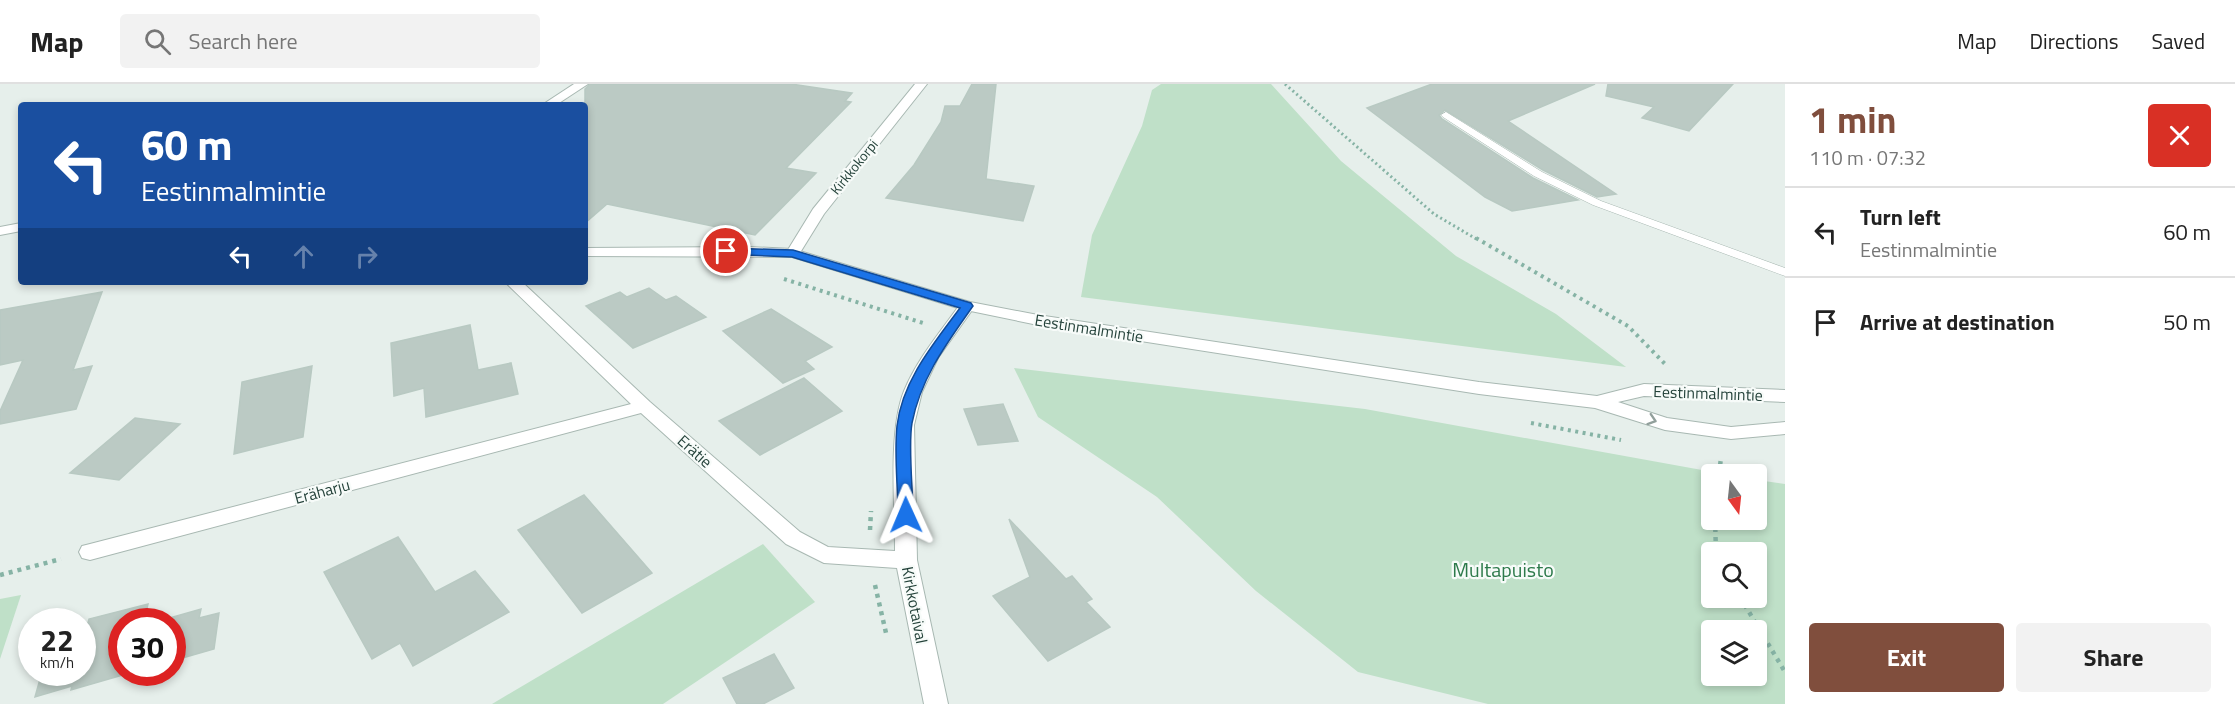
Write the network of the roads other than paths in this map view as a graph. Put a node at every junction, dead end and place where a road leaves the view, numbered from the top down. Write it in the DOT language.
graph roads {
  1 [pos="582,84"];
  2 [pos="921,84"];
  3 [pos="553,102"];
  4 [pos="1446,115"];
  5 [pos="18,228"];
  6 [pos="0,231"];
  7 [pos="588,252"];
  8 [pos="793,254"];
  9 [pos="1785,272"];
  10 [pos="516,285"];
  11 [pos="967,306"];
  12 [pos="1785,396"];
  13 [pos="1597,402"];
  14 [pos="644,406"];
  15 [pos="1785,428"];
  16 [pos="90,552"];
  17 [pos="906,560"];
  18 [pos="936,704"];
  1 -- 3 [label="street"];
  2 -- 8 [label="street, Kirkkokorpi"];
  4 -- 9 [label="lane"];
  5 -- 6 [label="street"];
  7 -- 8 [label="street, Eestinmalmintie"];
  8 -- 11 [label="street, Eestinmalmintie"];
  10 -- 14 [label="street, Erätie"];
  11 -- 13 [label="street, Eestinmalmintie"];
  11 -- 17 [label="street, Kirkkotaival"];
  12 -- 13 [label="street, Eestinmalmintie"];
  13 -- 15 [label="street, Eestinmalmintie, one-way"];
  14 -- 16 [label="street, Eräharju"];
  14 -- 17 [label="street, Erätie"];
  17 -- 18 [label="street, Kirkkotaival"];
}
